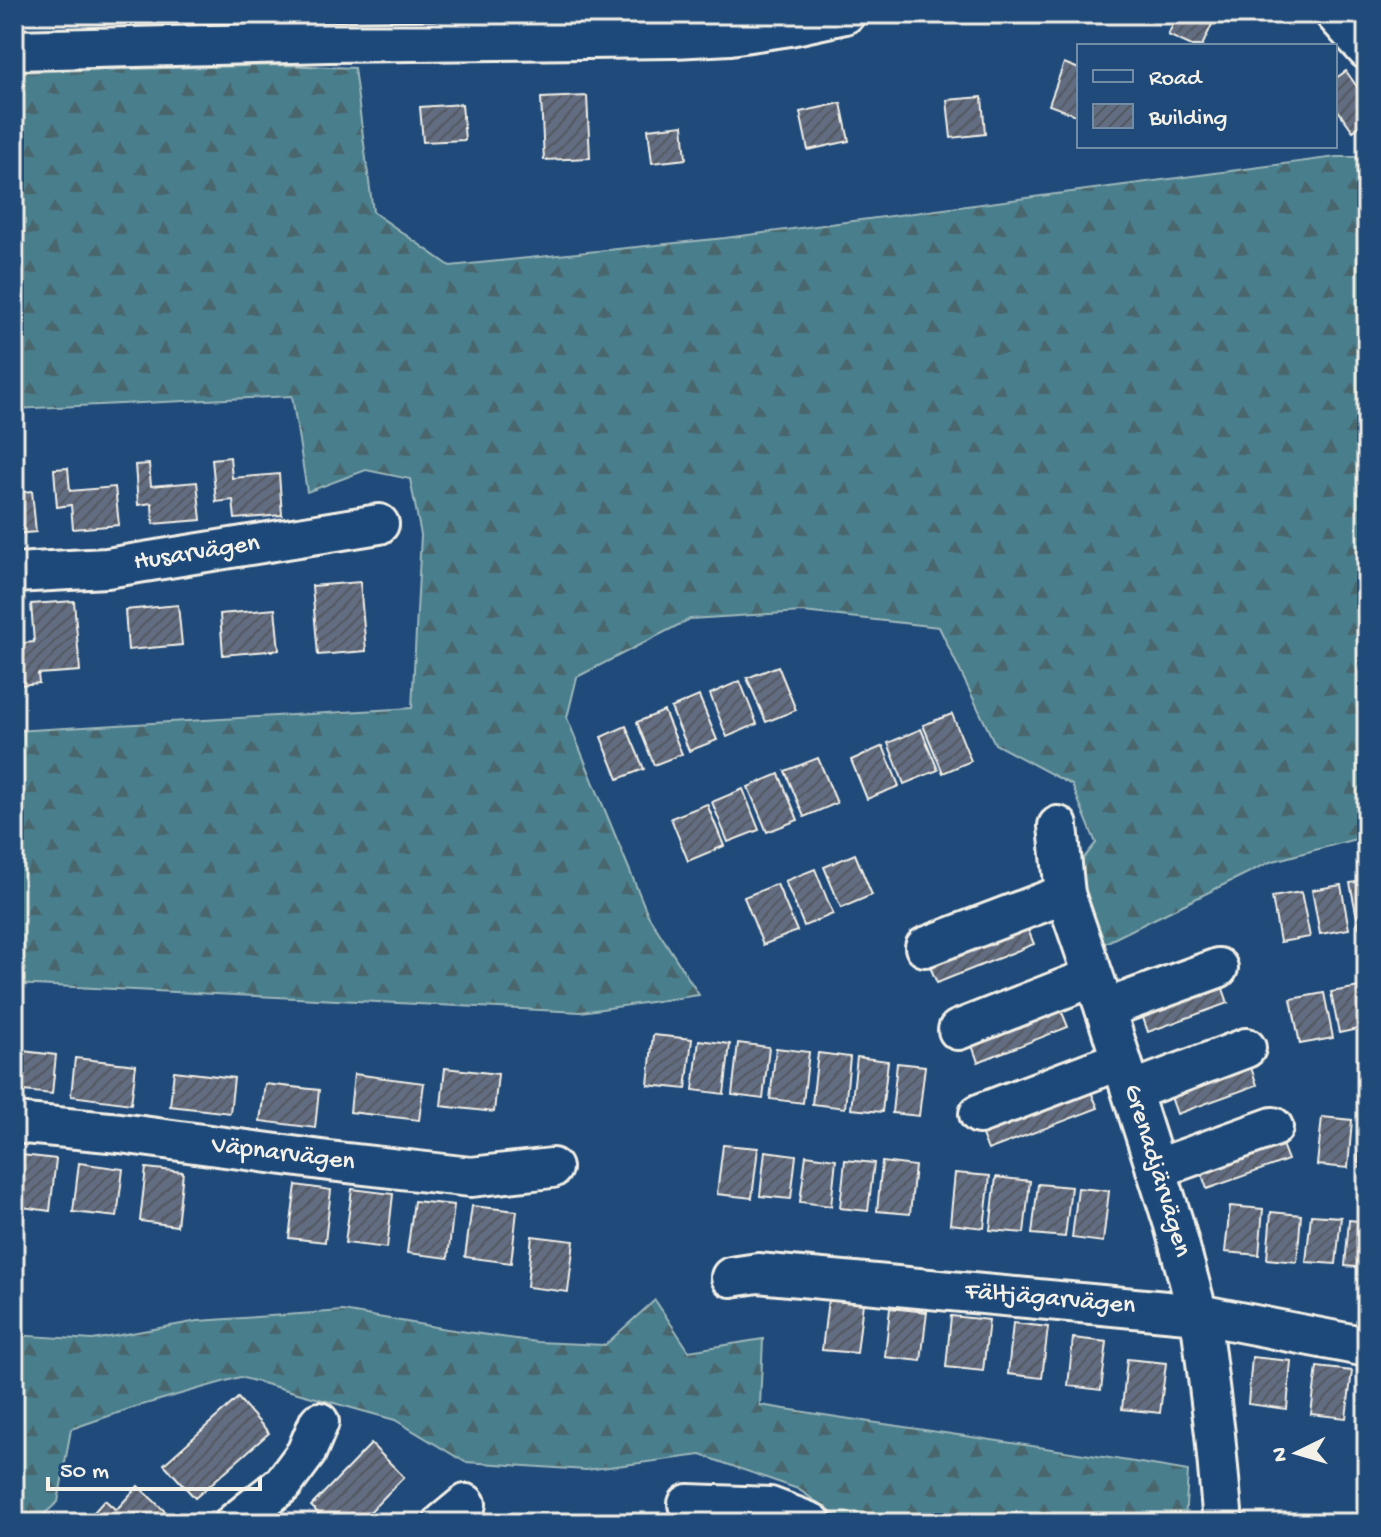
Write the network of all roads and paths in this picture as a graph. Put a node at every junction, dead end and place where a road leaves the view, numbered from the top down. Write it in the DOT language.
graph roads {
  1 [pos="845,14"];
  2 [pos="1335,14"];
  3 [pos="329,28"];
  4 [pos="14,50"];
  5 [pos="1367,50"];
  6 [pos="379,524"];
  7 [pos="14,573"];
  8 [pos="1058,826"];
  9 [pos="1065,894"];
  10 [pos="925,947"];
  11 [pos="1218,968"];
  12 [pos="1099,993"];
  13 [pos="958,1030"];
  14 [pos="1246,1048"];
  15 [pos="1127,1076"];
  16 [pos="979,1114"];
  17 [pos="14,1123"];
  18 [pos="1273,1127"];
  19 [pos="552,1168"];
  20 [pos="1156,1169"];
  21 [pos="731,1277"];
  22 [pos="1198,1314"];
  23 [pos="1367,1347"];
  24 [pos="319,1422"];
  25 [pos="688,1504"];
  26 [pos="234,1523"];
  27 [pos="812,1523"];
  28 [pos="1223,1523"];
  1 -- 3 [label="street"];
  2 -- 5 [label="street"];
  3 -- 4 [label="street"];
  6 -- 7 [label="street, Husarvägen"];
  8 -- 9 [label="street, Grenadjärvägen"];
  9 -- 10 [label="street"];
  9 -- 12 [label="street, Grenadjärvägen"];
  11 -- 12 [label="street"];
  12 -- 13 [label="street"];
  12 -- 15 [label="street, Grenadjärvägen"];
  14 -- 15 [label="street"];
  15 -- 16 [label="street"];
  15 -- 20 [label="street, Grenadjärvägen"];
  17 -- 19 [label="street, Väpnarvägen"];
  18 -- 20 [label="street"];
  20 -- 22 [label="street, Grenadjärvägen"];
  21 -- 22 [label="street, Fältjägarvägen"];
  22 -- 23 [label="street, Fältjägarvägen"];
  22 -- 28 [label="street, Grenadjärvägen"];
  24 -- 26 [label="street"];
  25 -- 27 [label="street"];
}
